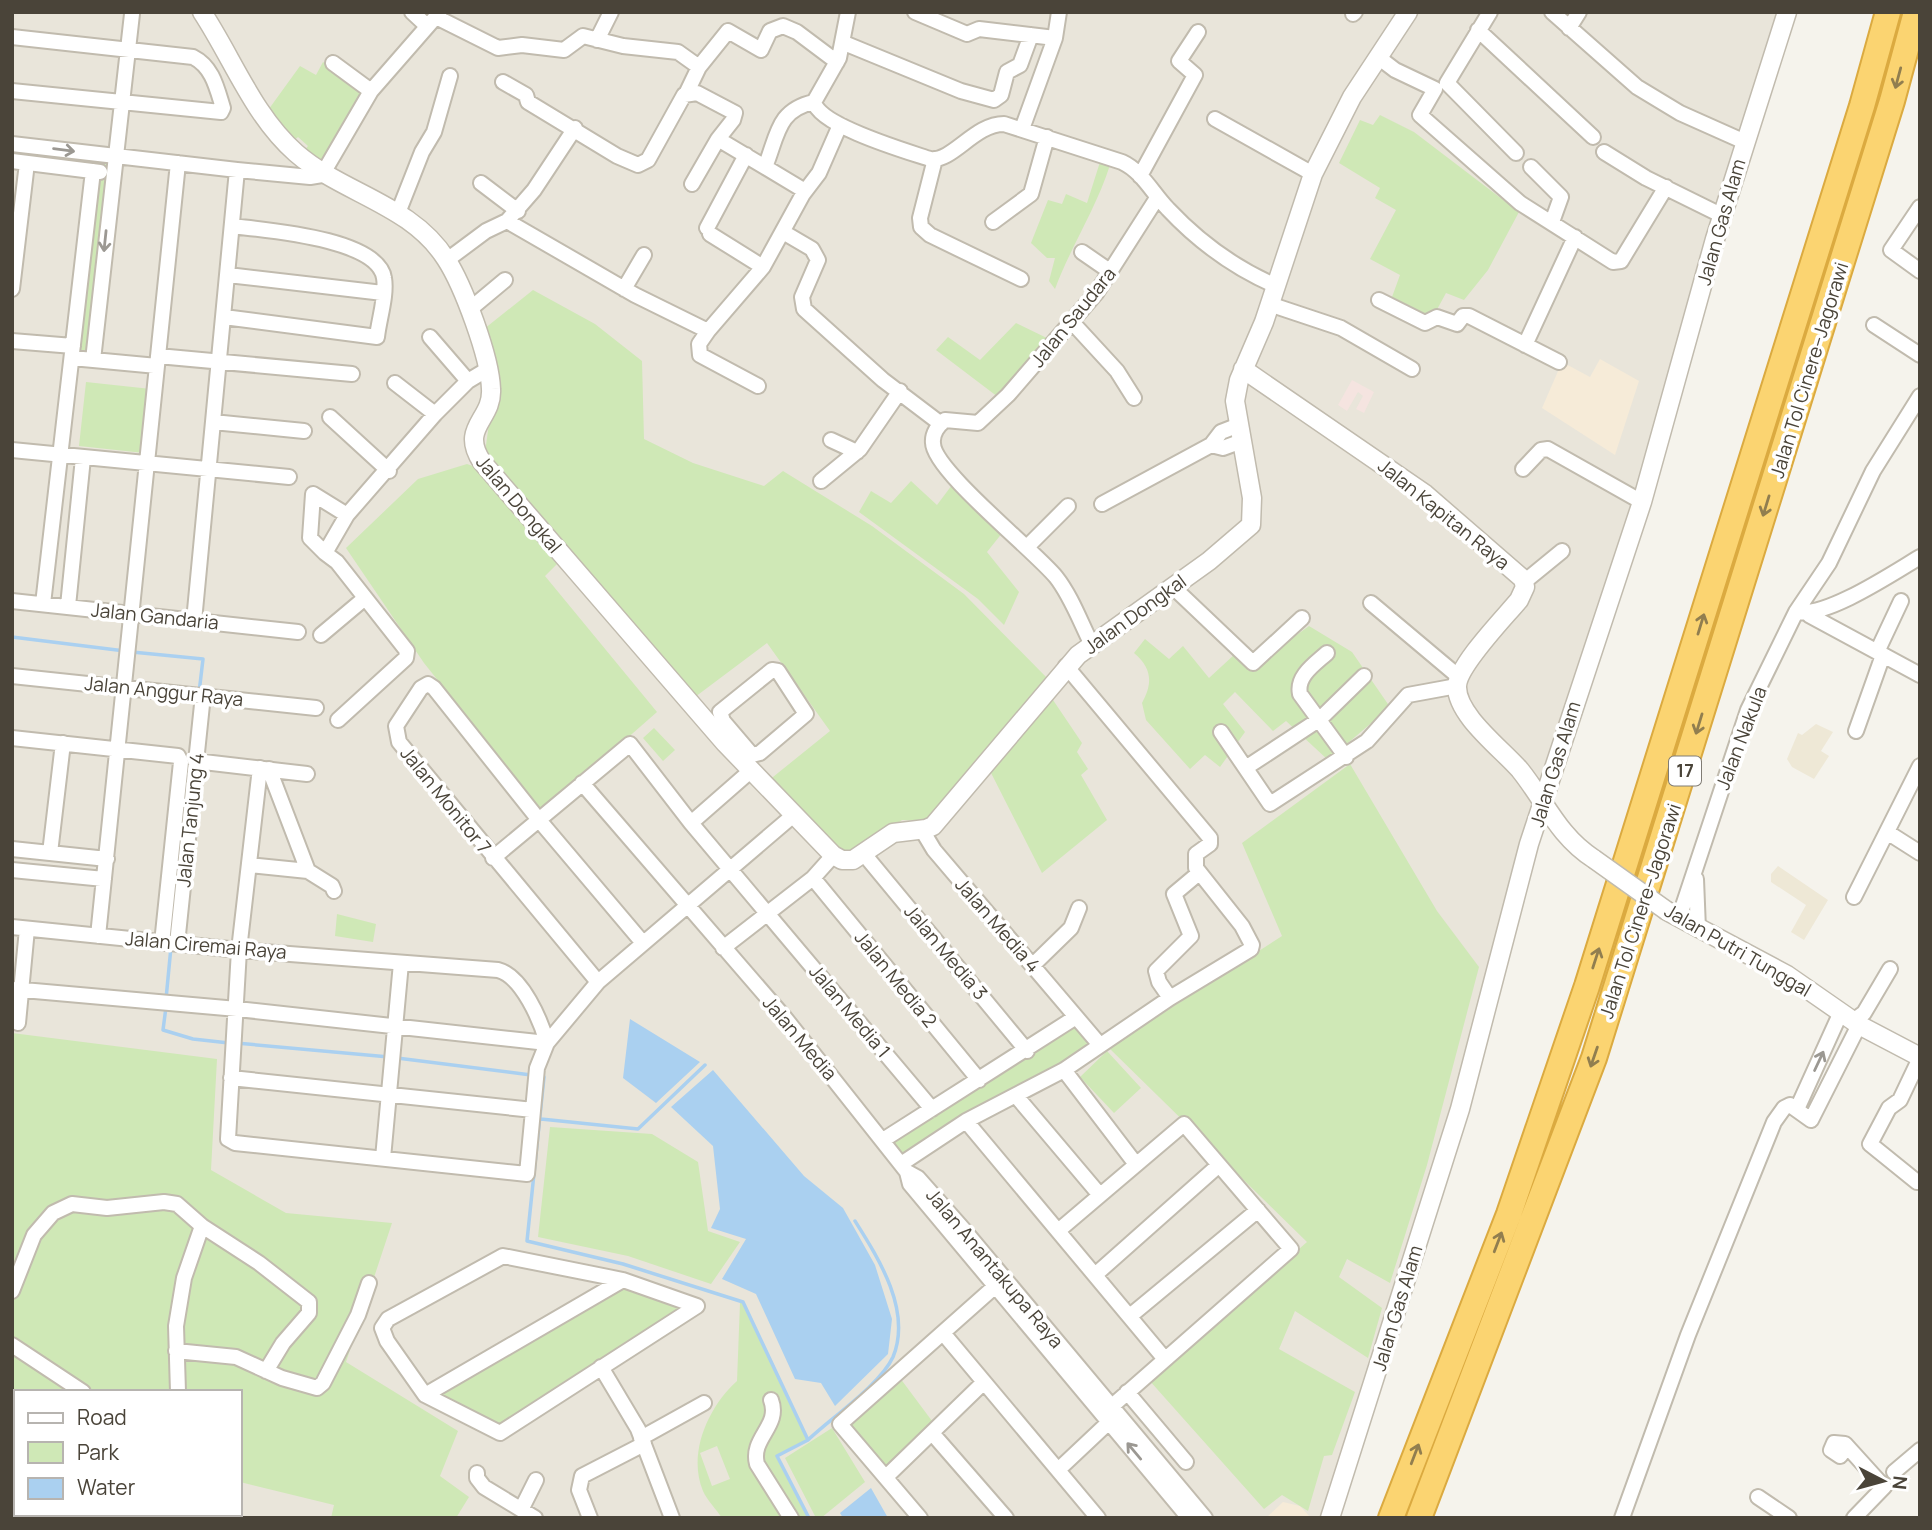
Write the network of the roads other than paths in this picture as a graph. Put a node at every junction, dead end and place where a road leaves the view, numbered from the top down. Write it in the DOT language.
graph roads {
  1 [pos="202,12"];
  2 [pos="412,12"];
  3 [pos="611,12"];
  4 [pos="848,12"];
  5 [pos="915,12"];
  6 [pos="1059,12"];
  7 [pos="1408,12"];
  8 [pos="1552,12"];
  9 [pos="1579,12"];
  10 [pos="1787,12"];
  11 [pos="1888,12"];
  12 [pos="1916,12"];
  13 [pos="131,13"];
  14 [pos="434,18"];
  15 [pos="1482,19"];
  16 [pos="1569,29"];
  17 [pos="1198,32"];
  18 [pos="1031,35"];
  19 [pos="12,37"];
  20 [pos="1055,38"];
  21 [pos="597,40"];
  22 [pos="844,43"];
  23 [pos="128,50"];
  24 [pos="1378,57"];
  25 [pos="837,62"];
  26 [pos="333,63"];
  27 [pos="699,67"];
  28 [pos="450,76"];
  29 [pos="503,82"];
  30 [pos="371,90"];
  31 [pos="12,91"];
  32 [pos="687,92"];
  33 [pos="122,100"];
  34 [pos="814,102"];
  35 [pos="1215,120"];
  36 [pos="840,125"];
  37 [pos="575,128"];
  38 [pos="1023,129"];
  39 [pos="1047,137"];
  40 [pos="1593,137"];
  41 [pos="718,139"];
  42 [pos="1745,142"];
  43 [pos="12,144"];
  44 [pos="1604,152"];
  45 [pos="1516,153"];
  46 [pos="746,155"];
  47 [pos="115,156"];
  48 [pos="934,159"];
  49 [pos="20,162"];
  50 [pos="178,163"];
  51 [pos="765,167"];
  52 [pos="1531,167"];
  53 [pos="237,170"];
  54 [pos="93,171"];
  55 [pos="112,173"];
  56 [pos="325,173"];
  57 [pos="1313,174"];
  58 [pos="1140,176"];
  59 [pos="481,183"];
  60 [pos="692,184"];
  61 [pos="1666,187"];
  62 [pos="805,191"];
  63 [pos="1157,198"];
  64 [pos="1920,207"];
  65 [pos="398,213"];
  66 [pos="16,216"];
  67 [pos="512,216"];
  68 [pos="1723,216"];
  69 [pos="993,222"];
  70 [pos="1552,222"];
  71 [pos="232,226"];
  72 [pos="783,232"];
  73 [pos="1575,237"];
  74 [pos="1082,252"];
  75 [pos="644,255"];
  76 [pos="447,260"];
  77 [pos="763,267"];
  78 [pos="1920,271"];
  79 [pos="1111,272"];
  80 [pos="228,275"];
  81 [pos="1021,279"];
  82 [pos="505,280"];
  83 [pos="1275,285"];
  84 [pos="12,289"];
  85 [pos="624,289"];
  86 [pos="383,292"];
  87 [pos="1379,300"];
  88 [pos="1269,303"];
  89 [pos="469,310"];
  90 [pos="224,317"];
  91 [pos="1071,321"];
  92 [pos="1874,325"];
  93 [pos="708,331"];
  94 [pos="429,337"];
  95 [pos="12,341"];
  96 [pos="1525,345"];
  97 [pos="73,352"];
  98 [pos="1920,355"];
  99 [pos="93,360"];
  100 [pos="221,360"];
  101 [pos="158,361"];
  102 [pos="1559,362"];
  103 [pos="488,369"];
  104 [pos="1243,369"];
  105 [pos="1412,369"];
  106 [pos="352,374"];
  107 [pos="468,381"];
  108 [pos="395,383"];
  109 [pos="758,386"];
  110 [pos="900,391"];
  111 [pos="1920,396"];
  112 [pos="1134,398"];
  113 [pos="435,414"];
  114 [pos="330,417"];
  115 [pos="214,422"];
  116 [pos="941,424"];
  117 [pos="304,431"];
  118 [pos="1241,433"];
  119 [pos="831,440"];
  120 [pos="12,450"];
  121 [pos="857,452"];
  122 [pos="61,454"];
  123 [pos="83,458"];
  124 [pos="148,463"];
  125 [pos="1523,468"];
  126 [pos="208,470"];
  127 [pos="389,471"];
  128 [pos="289,477"];
  129 [pos="821,481"];
  130 [pos="1642,502"];
  131 [pos="1102,504"];
  132 [pos="1068,506"];
  133 [pos="347,516"];
  134 [pos="1027,547"];
  135 [pos="1562,551"];
  136 [pos="325,553"];
  137 [pos="1920,557"];
  138 [pos="1524,582"];
  139 [pos="1173,587"];
  140 [pos="365,598"];
  141 [pos="12,601"];
  142 [pos="1901,601"];
  143 [pos="1371,603"];
  144 [pos="43,604"];
  145 [pos="68,607"];
  146 [pos="133,614"];
  147 [pos="1802,614"];
  148 [pos="1303,618"];
  149 [pos="194,621"];
  150 [pos="298,632"];
  151 [pos="321,635"];
  152 [pos="1091,643"];
  153 [pos="1326,653"];
  154 [pos="1880,654"];
  155 [pos="1066,666"];
  156 [pos="1920,675"];
  157 [pos="12,676"];
  158 [pos="1364,676"];
  159 [pos="1458,681"];
  160 [pos="125,686"];
  161 [pos="198,694"];
  162 [pos="317,708"];
  163 [pos="1320,719"];
  164 [pos="338,720"];
  165 [pos="1856,731"];
  166 [pos="1221,732"];
  167 [pos="729,739"];
  168 [pos="12,740"];
  169 [pos="63,743"];
  170 [pos="118,750"];
  171 [pos="1346,757"];
  172 [pos="195,761"];
  173 [pos="1920,766"];
  174 [pos="1248,767"];
  175 [pos="264,769"];
  176 [pos="307,774"];
  177 [pos="747,774"];
  178 [pos="582,783"];
  179 [pos="1914,791"];
  180 [pos="1541,804"];
  181 [pos="789,819"];
  182 [pos="538,820"];
  183 [pos="691,823"];
  184 [pos="922,830"];
  185 [pos="1886,832"];
  186 [pos="12,849"];
  187 [pos="51,850"];
  188 [pos="1920,853"];
  189 [pos="864,854"];
  190 [pos="493,858"];
  191 [pos="107,859"];
  192 [pos="830,859"];
  193 [pos="249,865"];
  194 [pos="1696,867"];
  195 [pos="12,870"];
  196 [pos="731,870"];
  197 [pos="308,871"];
  198 [pos="1199,873"];
  199 [pos="813,878"];
  200 [pos="104,879"];
  201 [pos="334,891"];
  202 [pos="1854,897"];
  203 [pos="688,906"];
  204 [pos="1079,908"];
  205 [pos="768,914"];
  206 [pos="1673,915"];
  207 [pos="20,928"];
  208 [pos="1698,929"];
  209 [pos="98,936"];
  210 [pos="170,943"];
  211 [pos="643,943"];
  212 [pos="723,948"];
  213 [pos="239,950"];
  214 [pos="401,963"];
  215 [pos="1033,965"];
  216 [pos="1890,969"];
  217 [pos="598,982"];
  218 [pos="16,989"];
  219 [pos="1170,998"];
  220 [pos="237,1009"];
  221 [pos="1076,1017"];
  222 [pos="1851,1020"];
  223 [pos="18,1023"];
  224 [pos="395,1026"];
  225 [pos="547,1043"];
  226 [pos="1100,1045"];
  227 [pos="1027,1051"];
  228 [pos="1920,1057"];
  229 [pos="1064,1070"];
  230 [pos="231,1078"];
  231 [pos="979,1080"];
  232 [pos="389,1094"];
  233 [pos="1017,1097"];
  234 [pos="932,1109"];
  235 [pos="1797,1109"];
  236 [pos="533,1110"];
  237 [pos="966,1121"];
  238 [pos="883,1140"];
  239 [pos="383,1158"];
  240 [pos="1135,1163"];
  241 [pos="1219,1166"];
  242 [pos="904,1168"];
  243 [pos="1917,1182"];
  244 [pos="1099,1194"];
  245 [pos="1258,1210"];
  246 [pos="202,1226"];
  247 [pos="1058,1231"];
  248 [pos="1095,1275"];
  249 [pos="623,1280"];
  250 [pos="369,1283"];
  251 [pos="1000,1283"];
  252 [pos="12,1291"];
  253 [pos="1130,1316"];
  254 [pos="943,1333"];
  255 [pos="12,1345"];
  256 [pos="176,1351"];
  257 [pos="1164,1358"];
  258 [pos="601,1367"];
  259 [pos="266,1371"];
  260 [pos="983,1383"];
  261 [pos="80,1390"];
  262 [pos="178,1390"];
  263 [pos="1127,1392"];
  264 [pos="425,1395"];
  265 [pos="771,1400"];
  266 [pos="704,1403"];
  267 [pos="1108,1414"];
  268 [pos="932,1433"];
  269 [pos="643,1441"];
  270 [pos="1846,1448"];
  271 [pos="1920,1450"];
  272 [pos="1185,1462"];
  273 [pos="1058,1470"];
  274 [pos="1894,1472"];
  275 [pos="477,1473"];
  276 [pos="886,1477"];
  277 [pos="536,1480"];
  278 [pos="1758,1497"];
  279 [pos="522,1508"];
  280 [pos="535,1518"];
  281 [pos="590,1518"];
  282 [pos="672,1518"];
  283 [pos="791,1518"];
  284 [pos="920,1518"];
  285 [pos="1006,1518"];
  286 [pos="1098,1518"];
  287 [pos="1189,1518"];
  288 [pos="1205,1518"];
  289 [pos="1330,1518"];
  290 [pos="1391,1518"];
  291 [pos="1419,1518"];
  292 [pos="1622,1518"];
  293 [pos="1789,1518"];
  294 [pos="1854,1518"];
  1 -- 56 [label="street, Jalan Dongkal"];
  2 -- 14 [label="street"];
  3 -- 21 [label="street"];
  4 -- 22 [label="street"];
  5 -- 18 [label="street"];
  6 -- 20 [label="street"];
  7 -- 24 [label="street"];
  8 -- 16 [label="street"];
  9 -- 16 [label="street"];
  10 -- 42 [label="street, Jalan Gas Alam"];
  290 -- 11 [label="highway, Jalan Tol Cinere–Jagorawi / 17, one-way"];
  12 -- 291 [label="highway, Jalan Tol Cinere–Jagorawi / 17, one-way"];
  13 -- 23 [label="street"];
  14 -- 21 [label="street"];
  14 -- 30 [label="street"];
  15 -- 40 [label="street"];
  15 -- 45 [label="street"];
  16 -- 42 [label="street"];
  17 -- 58 [label="street"];
  18 -- 20 [label="street"];
  18 -- 22 [label="street"];
  19 -- 23 [label="street"];
  20 -- 38 [label="street"];
  21 -- 27 [label="street"];
  22 -- 25 [label="street"];
  23 -- 33 [label="street"];
  23 -- 33 [label="street"];
  24 -- 57 [label="street"];
  24 -- 70 [label="street"];
  25 -- 27 [label="street"];
  25 -- 34 [label="street"];
  26 -- 30 [label="street"];
  27 -- 32 [label="street"];
  28 -- 65 [label="street"];
  29 -- 37 [label="street"];
  30 -- 56 [label="street"];
  31 -- 33 [label="street"];
  32 -- 37 [label="street"];
  32 -- 41 [label="street"];
  33 -- 47 [label="street"];
  34 -- 36 [label="street"];
  34 -- 51 [label="street"];
  35 -- 57 [label="street"];
  36 -- 48 [label="street"];
  36 -- 62 [label="street"];
  37 -- 67 [label="street"];
  38 -- 39 [label="street"];
  38 -- 48 [label="street"];
  39 -- 58 [label="street"];
  39 -- 69 [label="street"];
  41 -- 46 [label="street"];
  41 -- 60 [label="street"];
  42 -- 68 [label="street, Jalan Gas Alam"];
  43 -- 47 [label="street, one-way"];
  44 -- 61 [label="street"];
  46 -- 51 [label="street"];
  46 -- 77 [label="street"];
  47 -- 50 [label="street"];
  47 -- 55 [label="street"];
  48 -- 81 [label="street"];
  49 -- 54 [label="street"];
  49 -- 66 [label="street"];
  50 -- 53 [label="street"];
  50 -- 101 [label="street"];
  51 -- 62 [label="street"];
  52 -- 70 [label="street"];
  53 -- 56 [label="street"];
  53 -- 71 [label="street"];
  54 -- 55 [label="street"];
  54 -- 97 [label="street"];
  55 -- 99 [label="street, one-way"];
  56 -- 65 [label="street, Jalan Dongkal"];
  57 -- 83 [label="street"];
  58 -- 63 [label="street"];
  59 -- 67 [label="street"];
  61 -- 68 [label="street"];
  61 -- 73 [label="street"];
  62 -- 72 [label="street"];
  63 -- 79 [label="street, Jalan Saudara"];
  63 -- 83 [label="street"];
  64 -- 78 [label="street"];
  65 -- 76 [label="street, Jalan Dongkal"];
  66 -- 84 [label="street"];
  67 -- 76 [label="street"];
  67 -- 85 [label="street"];
  68 -- 130 [label="street, Jalan Gas Alam"];
  70 -- 73 [label="street"];
  71 -- 80 [label="street"];
  71 -- 86 [label="street"];
  72 -- 77 [label="street"];
  72 -- 110 [label="street"];
  73 -- 96 [label="street"];
  74 -- 79 [label="street"];
  75 -- 85 [label="street"];
  76 -- 89 [label="street, Jalan Dongkal"];
  77 -- 93 [label="street"];
  79 -- 91 [label="street, Jalan Saudara"];
  80 -- 86 [label="street"];
  80 -- 90 [label="street"];
  82 -- 89 [label="street"];
  83 -- 88 [label="street, Jalan Dongkal"];
  85 -- 93 [label="street"];
  86 -- 90 [label="street"];
  87 -- 96 [label="street"];
  88 -- 104 [label="street, Jalan Dongkal"];
  88 -- 105 [label="street"];
  89 -- 103 [label="street, Jalan Dongkal"];
  90 -- 100 [label="street"];
  91 -- 112 [label="street"];
  91 -- 116 [label="street, Jalan Saudara"];
  92 -- 98 [label="street"];
  93 -- 109 [label="street"];
  94 -- 107 [label="street"];
  95 -- 97 [label="street"];
  96 -- 102 [label="street"];
  97 -- 99 [label="street"];
  97 -- 122 [label="street"];
  99 -- 101 [label="street"];
  100 -- 101 [label="street"];
  100 -- 106 [label="street"];
  100 -- 115 [label="street"];
  101 -- 124 [label="street"];
  103 -- 107 [label="street"];
  103 -- 167 [label="street, Jalan Dongkal"];
  104 -- 118 [label="street, Jalan Dongkal"];
  104 -- 138 [label="street, Jalan Kapitan Raya"];
  107 -- 113 [label="street"];
  108 -- 113 [label="street"];
  110 -- 116 [label="street"];
  110 -- 121 [label="street"];
  111 -- 147 [label="street, Jalan Nakula"];
  113 -- 127 [label="street"];
  114 -- 127 [label="street"];
  115 -- 117 [label="street"];
  115 -- 126 [label="street"];
  116 -- 134 [label="street"];
  118 -- 131 [label="street"];
  118 -- 139 [label="street, Jalan Dongkal"];
  119 -- 121 [label="street"];
  120 -- 122 [label="street"];
  121 -- 129 [label="street"];
  122 -- 123 [label="street"];
  122 -- 144 [label="street"];
  123 -- 124 [label="street"];
  123 -- 145 [label="street"];
  124 -- 126 [label="street"];
  124 -- 146 [label="street"];
  125 -- 130 [label="street"];
  126 -- 128 [label="street"];
  126 -- 149 [label="street"];
  127 -- 133 [label="street"];
  130 -- 180 [label="street, Jalan Gas Alam"];
  132 -- 134 [label="street"];
  133 -- 136 [label="street"];
  133 -- 136 [label="street"];
  134 -- 152 [label="street"];
  135 -- 138 [label="street"];
  136 -- 140 [label="street"];
  137 -- 147 [label="street"];
  138 -- 159 [label="street, Jalan Kapitan Raya"];
  139 -- 148 [label="street"];
  139 -- 152 [label="street, Jalan Dongkal"];
  140 -- 151 [label="street"];
  140 -- 164 [label="street"];
  141 -- 144 [label="street, Jalan Gandaria"];
  142 -- 154 [label="street"];
  143 -- 159 [label="street"];
  144 -- 145 [label="street, Jalan Gandaria"];
  145 -- 146 [label="street, Jalan Gandaria"];
  146 -- 149 [label="street, Jalan Gandaria"];
  146 -- 160 [label="street"];
  147 -- 154 [label="street"];
  147 -- 194 [label="street, Jalan Nakula"];
  149 -- 150 [label="street, Jalan Gandaria"];
  152 -- 155 [label="street, Jalan Dongkal"];
  153 -- 163 [label="street"];
  154 -- 156 [label="street"];
  154 -- 165 [label="street"];
  155 -- 184 [label="street, Jalan Dongkal"];
  155 -- 198 [label="street"];
  157 -- 160 [label="street, Jalan Anggur Raya"];
  158 -- 163 [label="street"];
  159 -- 171 [label="street"];
  159 -- 180 [label="street"];
  160 -- 161 [label="street, Jalan Anggur Raya"];
  160 -- 170 [label="street"];
  161 -- 162 [label="street, Jalan Anggur Raya"];
  161 -- 172 [label="street, Jalan Tanjung 4"];
  163 -- 171 [label="street"];
  163 -- 174 [label="street"];
  166 -- 174 [label="street"];
  167 -- 167 [label="street"];
  167 -- 189 [label="street, Jalan Dongkal"];
  168 -- 169 [label="street"];
  169 -- 170 [label="street"];
  169 -- 187 [label="street"];
  170 -- 191 [label="street"];
  170 -- 210 [label="street"];
  171 -- 174 [label="street"];
  172 -- 175 [label="street"];
  172 -- 210 [label="street, Jalan Tanjung 4"];
  173 -- 179 [label="street"];
  175 -- 176 [label="street"];
  175 -- 193 [label="street"];
  175 -- 197 [label="street"];
  177 -- 183 [label="street"];
  178 -- 182 [label="street"];
  178 -- 183 [label="street, Jalan Media 1"];
  178 -- 203 [label="street, Jalan Media"];
  179 -- 185 [label="street"];
  180 -- 206 [label="street, Jalan Putri Tunggal, bridge"];
  180 -- 289 [label="street, Jalan Gas Alam"];
  181 -- 196 [label="street"];
  182 -- 190 [label="street"];
  182 -- 190 [label="street, Jalan Monitor 7"];
  182 -- 211 [label="street"];
  183 -- 196 [label="street, Jalan Media 1"];
  184 -- 189 [label="street"];
  184 -- 215 [label="street, Jalan Media 4"];
  185 -- 188 [label="street"];
  185 -- 202 [label="street"];
  186 -- 187 [label="street"];
  187 -- 191 [label="street"];
  189 -- 227 [label="street, Jalan Media 3"];
  190 -- 217 [label="street, Jalan Monitor 7"];
  191 -- 200 [label="street"];
  192 -- 199 [label="street"];
  193 -- 197 [label="street"];
  193 -- 213 [label="street"];
  194 -- 206 [label="street, Jalan Nakula"];
  194 -- 208 [label="street, Jalan Nakula"];
  195 -- 200 [label="street"];
  196 -- 203 [label="street"];
  196 -- 205 [label="street, Jalan Media 1"];
  197 -- 201 [label="street"];
  198 -- 219 [label="street"];
  198 -- 219 [label="street"];
  199 -- 205 [label="street"];
  199 -- 231 [label="street, Jalan Media 2"];
  200 -- 209 [label="street"];
  203 -- 211 [label="street"];
  203 -- 212 [label="street, Jalan Media"];
  204 -- 215 [label="street"];
  205 -- 212 [label="street"];
  205 -- 234 [label="street, Jalan Media 1"];
  206 -- 208 [label="street, Jalan Putri Tunggal"];
  207 -- 209 [label="street, Jalan Ciremai Raya"];
  207 -- 218 [label="street"];
  208 -- 222 [label="street, Jalan Putri Tunggal"];
  209 -- 210 [label="street, Jalan Ciremai Raya"];
  210 -- 213 [label="street, Jalan Ciremai Raya"];
  211 -- 217 [label="street"];
  212 -- 238 [label="street, Jalan Media"];
  213 -- 214 [label="street, Jalan Ciremai Raya"];
  213 -- 220 [label="street"];
  214 -- 224 [label="street"];
  214 -- 225 [label="street"];
  215 -- 221 [label="street, Jalan Media 4"];
  216 -- 222 [label="street"];
  217 -- 225 [label="street"];
  218 -- 220 [label="street"];
  218 -- 223 [label="street"];
  219 -- 226 [label="street"];
  220 -- 224 [label="street"];
  220 -- 230 [label="street"];
  221 -- 226 [label="street, Jalan Media 4"];
  221 -- 227 [label="street"];
  222 -- 228 [label="street, Jalan Putri Tunggal"];
  235 -- 222 [label="street, one-way"];
  222 -- 235 [label="street"];
  224 -- 225 [label="street"];
  224 -- 232 [label="street"];
  225 -- 236 [label="street"];
  226 -- 229 [label="street"];
  227 -- 231 [label="street"];
  228 -- 243 [label="street"];
  229 -- 233 [label="street"];
  229 -- 240 [label="street"];
  230 -- 232 [label="street"];
  230 -- 239 [label="street"];
  231 -- 234 [label="street"];
  232 -- 236 [label="street"];
  232 -- 239 [label="street"];
  233 -- 237 [label="street"];
  233 -- 244 [label="street"];
  234 -- 238 [label="street"];
  235 -- 292 [label="street"];
  236 -- 239 [label="street"];
  237 -- 242 [label="street"];
  237 -- 247 [label="street"];
  238 -- 242 [label="street, Jalan Media"];
  240 -- 241 [label="street"];
  240 -- 244 [label="street"];
  241 -- 245 [label="street"];
  241 -- 248 [label="street"];
  242 -- 251 [label="street, Jalan Anantakupa Raya"];
  244 -- 247 [label="street"];
  245 -- 253 [label="street"];
  245 -- 257 [label="street"];
  246 -- 252 [label="street"];
  246 -- 256 [label="street"];
  246 -- 259 [label="street"];
  247 -- 248 [label="street"];
  248 -- 253 [label="street"];
  249 -- 258 [label="street"];
  249 -- 264 [label="street"];
  249 -- 264 [label="street"];
  250 -- 259 [label="street"];
  251 -- 254 [label="street"];
  251 -- 267 [label="street, Jalan Anantakupa Raya"];
  253 -- 257 [label="street"];
  254 -- 260 [label="street"];
  254 -- 276 [label="street"];
  255 -- 261 [label="street"];
  256 -- 259 [label="street"];
  256 -- 262 [label="street"];
  257 -- 263 [label="street"];
  258 -- 264 [label="street"];
  258 -- 269 [label="street"];
  260 -- 268 [label="street"];
  260 -- 273 [label="street"];
  263 -- 267 [label="street"];
  263 -- 272 [label="street"];
  265 -- 283 [label="street"];
  266 -- 269 [label="street"];
  267 -- 273 [label="street"];
  287 -- 267 [label="street, Jalan Anantakupa Raya, one-way"];
  267 -- 288 [label="street, Jalan Anantakupa Raya"];
  268 -- 276 [label="street"];
  268 -- 285 [label="street"];
  269 -- 281 [label="street"];
  269 -- 282 [label="street"];
  270 -- 294 [label="street"];
  271 -- 274 [label="street"];
  273 -- 286 [label="street"];
  275 -- 279 [label="street"];
  276 -- 284 [label="street"];
  277 -- 279 [label="street"];
  278 -- 293 [label="street"];
  279 -- 280 [label="street"];
}
